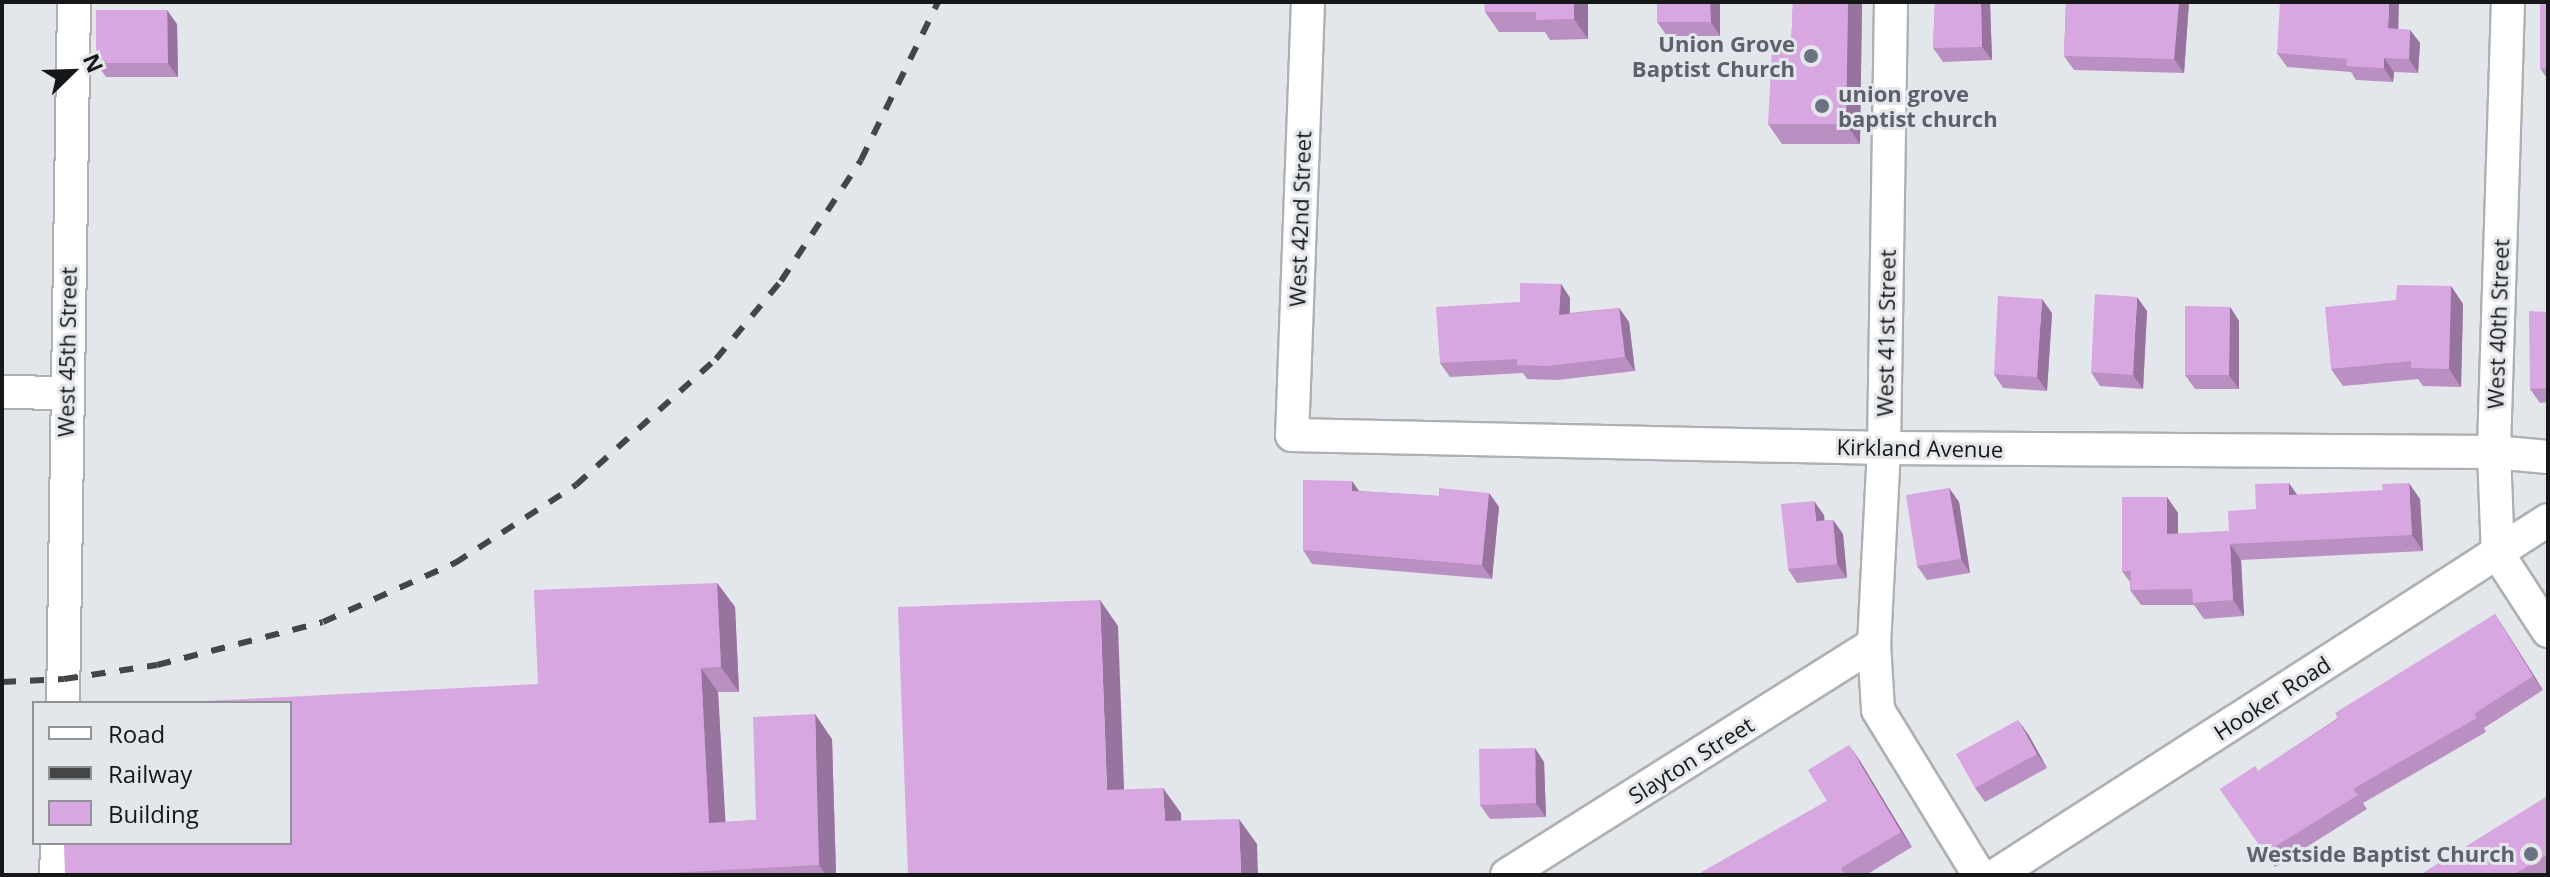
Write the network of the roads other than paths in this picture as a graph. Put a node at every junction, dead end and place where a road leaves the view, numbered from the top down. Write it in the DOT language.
graph roads {
  1 [pos="74,2"];
  2 [pos="1308,2"];
  3 [pos="1891,2"];
  4 [pos="2508,2"];
  5 [pos="2,392"];
  6 [pos="65,393"];
  7 [pos="1292,435"];
  8 [pos="1884,448"];
  9 [pos="2494,452"];
  10 [pos="2548,457"];
  11 [pos="2548,520"];
  12 [pos="2498,554"];
  13 [pos="2548,631"];
  14 [pos="1874,644"];
  15 [pos="63,701"];
  16 [pos="57,845"];
  17 [pos="56,875"];
  18 [pos="1507,875"];
  19 [pos="1979,875"];
  20 [pos="1996,875"];
  1 -- 6 [label="street, West 45th Street"];
  2 -- 7 [label="street, West 42nd Street"];
  3 -- 8 [label="street, West 41st Street"];
  4 -- 9 [label="street, West 40th Street"];
  5 -- 6 [label="street"];
  6 -- 15 [label="street, West 45th Street"];
  7 -- 8 [label="street, Kirkland Avenue"];
  8 -- 9 [label="street, Kirkland Avenue"];
  8 -- 14 [label="street, West 41st Street"];
  9 -- 10 [label="street, Kirkland Avenue"];
  9 -- 12 [label="street, West 40th Street"];
  11 -- 12 [label="street, Hooker Road"];
  12 -- 13 [label="street"];
  12 -- 20 [label="street, Hooker Road"];
  14 -- 18 [label="street, Slayton Street"];
  14 -- 19 [label="street, West 41st Street"];
  16 -- 17 [label="street"];
}
